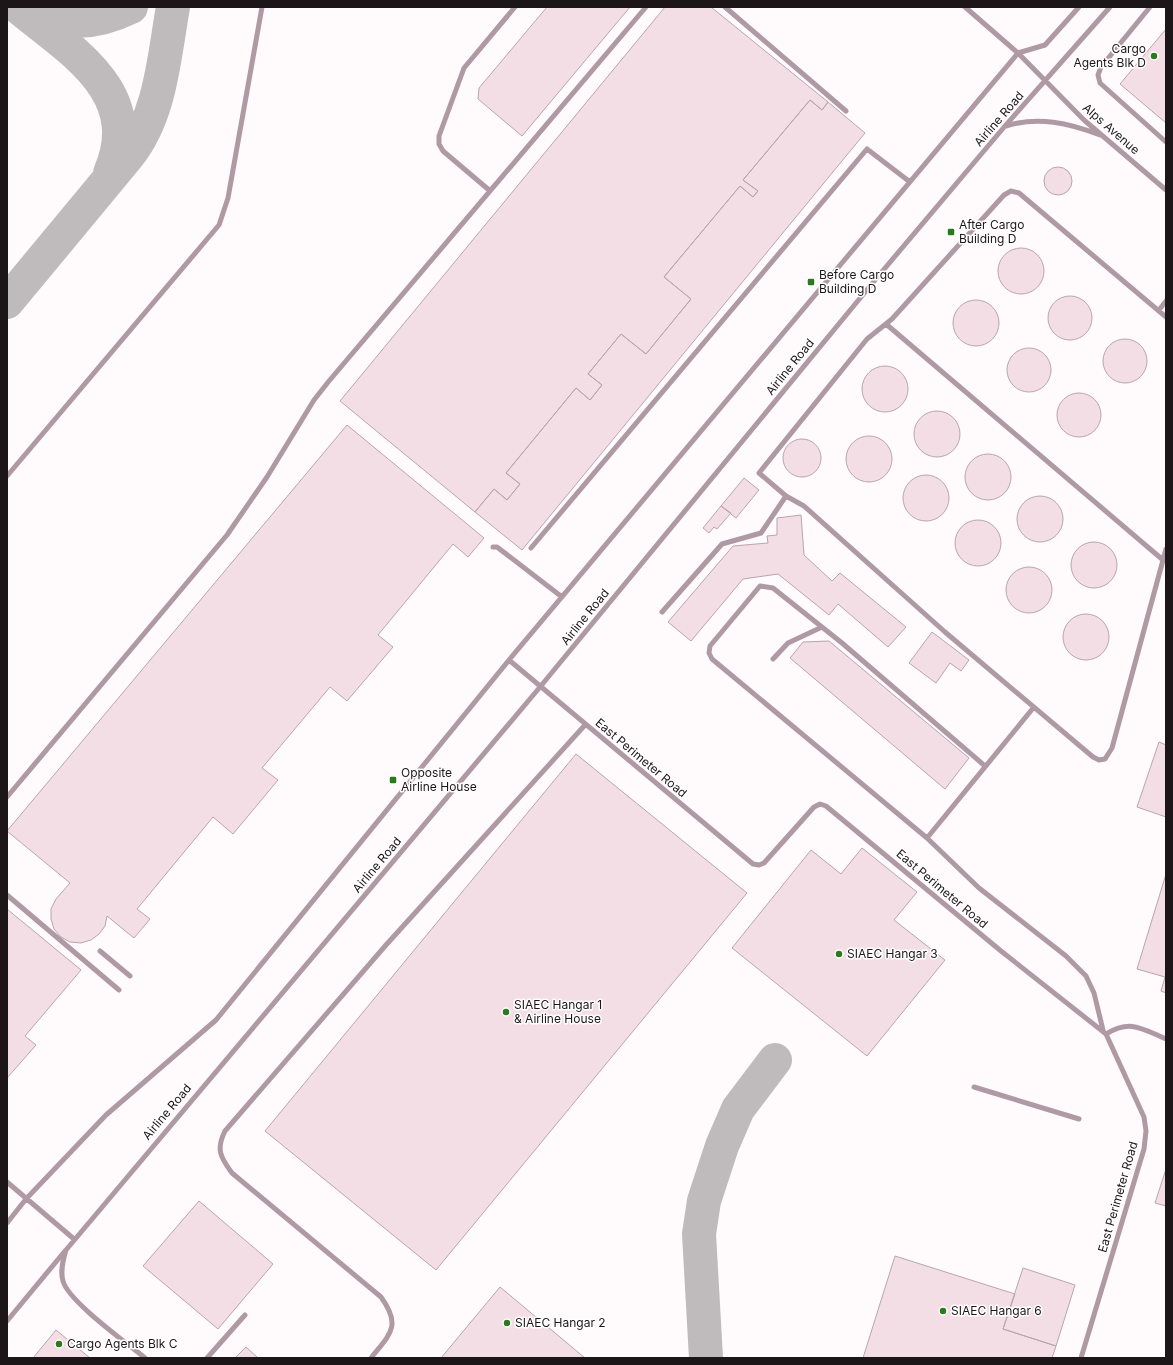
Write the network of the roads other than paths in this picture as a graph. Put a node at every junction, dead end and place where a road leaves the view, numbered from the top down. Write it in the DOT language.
graph roads {
  1 [pos="262,7"];
  2 [pos="515,7"];
  3 [pos="646,7"];
  4 [pos="725,7"];
  5 [pos="965,7"];
  6 [pos="1079,7"];
  7 [pos="1110,7"];
  8 [pos="1150,7"];
  9 [pos="1018,52"];
  10 [pos="1046,82"];
  11 [pos="846,111"];
  12 [pos="1006,126"];
  13 [pos="1104,137"];
  14 [pos="1166,142"];
  15 [pos="910,182"];
  16 [pos="489,190"];
  17 [pos="1166,190"];
  18 [pos="1166,302"];
  19 [pos="1159,310"];
  20 [pos="1166,317"];
  21 [pos="886,324"];
  22 [pos="7,476"];
  23 [pos="786,496"];
  24 [pos="493,547"];
  25 [pos="531,548"];
  26 [pos="1166,549"];
  27 [pos="1162,560"];
  28 [pos="562,597"];
  29 [pos="662,612"];
  30 [pos="822,627"];
  31 [pos="773,659"];
  32 [pos="509,660"];
  33 [pos="540,687"];
  34 [pos="1034,707"];
  35 [pos="586,725"];
  36 [pos="985,766"];
  37 [pos="7,797"];
  38 [pos="927,838"];
  39 [pos="7,895"];
  40 [pos="100,951"];
  41 [pos="130,976"];
  42 [pos="119,990"];
  43 [pos="1105,1032"];
  44 [pos="1166,1040"];
  45 [pos="974,1087"];
  46 [pos="1079,1119"];
  47 [pos="7,1182"];
  48 [pos="26,1199"];
  49 [pos="7,1222"];
  50 [pos="74,1239"];
  51 [pos="66,1250"];
  52 [pos="245,1316"];
  53 [pos="7,1321"];
  54 [pos="145,1358"];
  55 [pos="208,1358"];
  56 [pos="371,1358"];
  57 [pos="1081,1358"];
  1 -- 22 [label="lane"];
  2 -- 16 [label="lane"];
  3 -- 16 [label="lane"];
  4 -- 11 [label="lane"];
  5 -- 9 [label="lane, Alps Avenue"];
  6 -- 9 [label="lane"];
  7 -- 10 [label="lane, Airline Road"];
  8 -- 14 [label="lane"];
  9 -- 10 [label="lane, Alps Avenue"];
  9 -- 15 [label="lane"];
  10 -- 12 [label="lane, Airline Road"];
  10 -- 13 [label="lane, Alps Avenue"];
  12 -- 13 [label="lane"];
  12 -- 33 [label="lane, Airline Road"];
  13 -- 17 [label="lane, Alps Avenue"];
  15 -- 25 [label="lane"];
  15 -- 28 [label="lane"];
  16 -- 37 [label="lane"];
  18 -- 19 [label="lane"];
  19 -- 20 [label="lane"];
  19 -- 21 [label="lane"];
  21 -- 23 [label="lane"];
  21 -- 27 [label="lane"];
  23 -- 29 [label="lane"];
  23 -- 34 [label="lane"];
  24 -- 28 [label="lane"];
  26 -- 27 [label="lane"];
  27 -- 34 [label="lane"];
  28 -- 32 [label="lane"];
  30 -- 31 [label="lane"];
  30 -- 36 [label="lane"];
  30 -- 38 [label="lane"];
  32 -- 33 [label="lane, East Perimeter Road"];
  32 -- 48 [label="lane"];
  33 -- 35 [label="lane, East Perimeter Road"];
  33 -- 50 [label="lane, Airline Road"];
  34 -- 36 [label="lane"];
  35 -- 43 [label="lane, East Perimeter Road"];
  35 -- 56 [label="lane"];
  36 -- 38 [label="lane"];
  38 -- 43 [label="lane"];
  39 -- 42 [label="lane"];
  40 -- 41 [label="lane"];
  43 -- 44 [label="lane"];
  43 -- 57 [label="lane, East Perimeter Road"];
  45 -- 46 [label="lane"];
  47 -- 48 [label="lane"];
  48 -- 49 [label="lane"];
  48 -- 50 [label="lane"];
  50 -- 51 [label="lane, Airline Road"];
  51 -- 53 [label="lane, Airline Road"];
  51 -- 54 [label="lane"];
  52 -- 55 [label="lane"];
}
